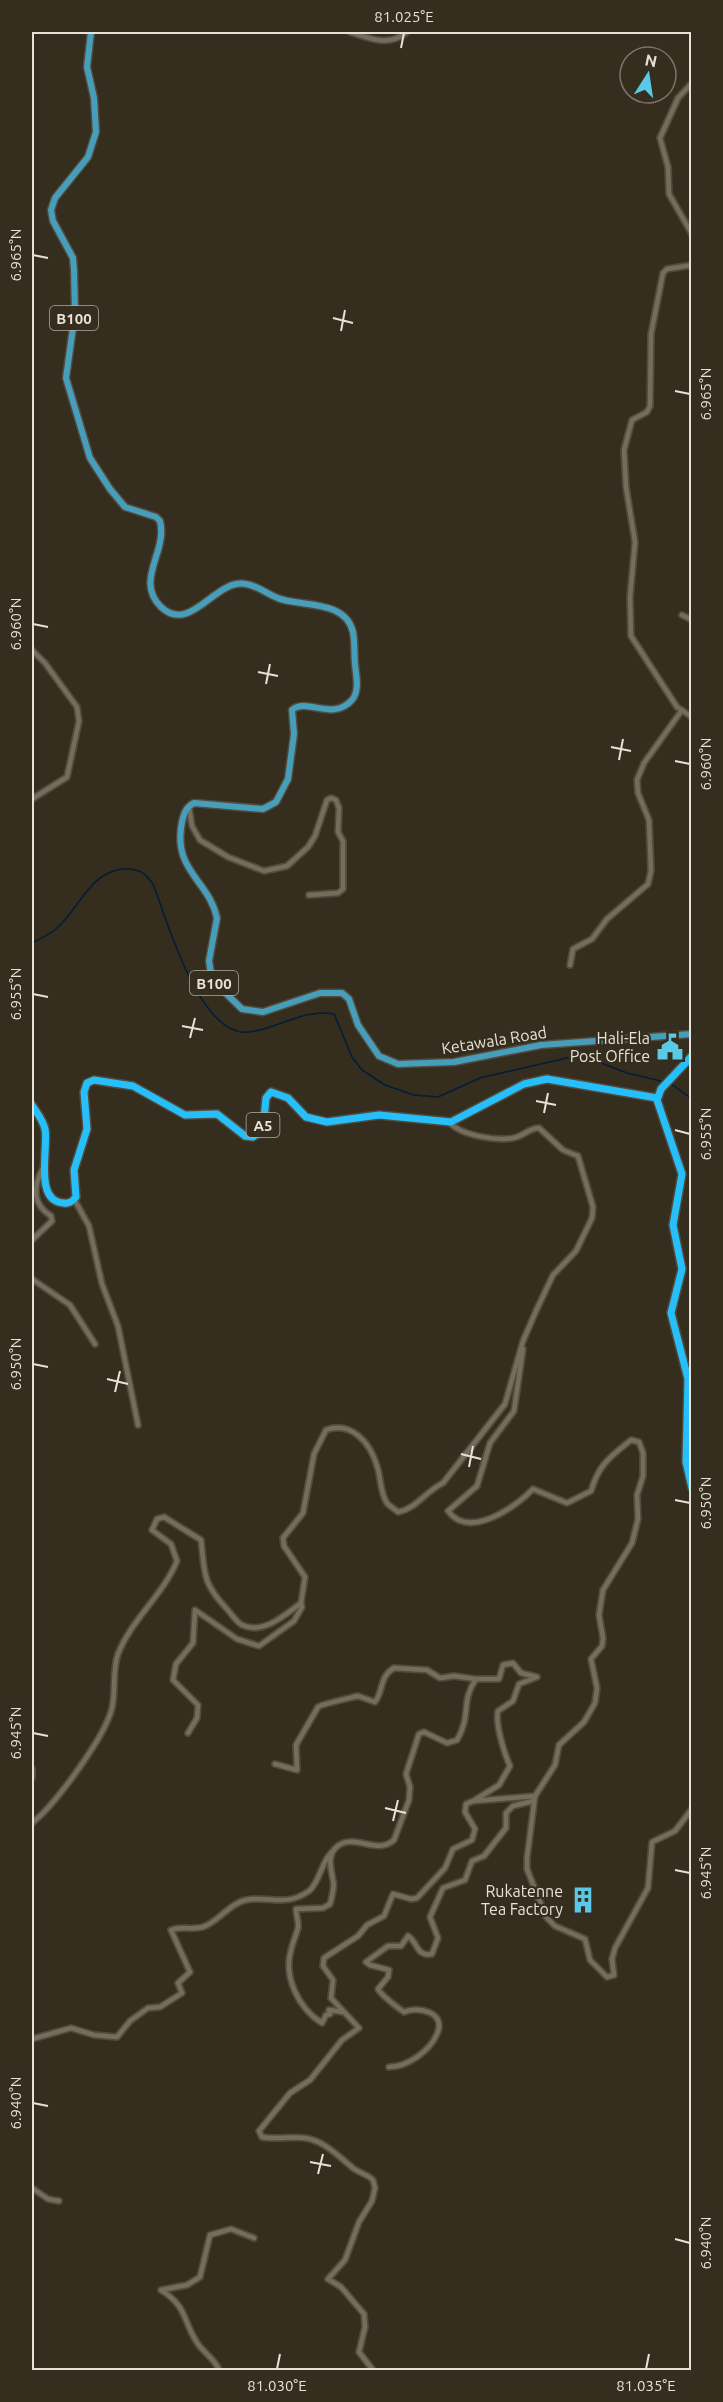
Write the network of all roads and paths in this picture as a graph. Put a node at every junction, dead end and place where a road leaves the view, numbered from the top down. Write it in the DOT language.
graph roads {
  1 [pos="91,32"];
  2 [pos="350,32"];
  3 [pos="407,32"];
  4 [pos="692,84"];
  5 [pos="692,234"];
  6 [pos="692,265"];
  7 [pos="682,615"];
  8 [pos="692,620"];
  9 [pos="32,650"];
  10 [pos="682,710"];
  11 [pos="692,717"];
  12 [pos="32,799"];
  13 [pos="189,806"];
  14 [pos="309,895"];
  15 [pos="570,965"];
  16 [pos="692,1034"];
  17 [pos="692,1056"];
  18 [pos="657,1098"];
  19 [pos="32,1105"];
  20 [pos="449,1122"];
  21 [pos="43,1168"];
  22 [pos="74,1200"];
  23 [pos="32,1240"];
  24 [pos="32,1279"];
  25 [pos="523,1341"];
  26 [pos="95,1344"];
  27 [pos="138,1425"];
  28 [pos="692,1488"];
  29 [pos="301,1603"];
  30 [pos="476,1679"];
  31 [pos="188,1733"];
  32 [pos="275,1764"];
  33 [pos="32,1769"];
  34 [pos="32,1777"];
  35 [pos="536,1796"];
  36 [pos="473,1801"];
  37 [pos="533,1802"];
  38 [pos="692,1809"];
  39 [pos="32,1823"];
  40 [pos="334,1850"];
  41 [pos="345,2012"];
  42 [pos="32,2039"];
  43 [pos="388,2067"];
  44 [pos="32,2188"];
  45 [pos="59,2201"];
  46 [pos="254,2238"];
  47 [pos="219,2370"];
  48 [pos="373,2370"];
  1 -- 13 [label="main road, B100"];
  2 -- 3 [label="street"];
  4 -- 5 [label="street"];
  6 -- 10 [label="street"];
  7 -- 8 [label="street"];
  9 -- 12 [label="street"];
  10 -- 11 [label="street"];
  10 -- 15 [label="street"];
  13 -- 14 [label="street"];
  13 -- 16 [label="main road, Ketawala Road / B100"];
  17 -- 18 [label="highway"];
  18 -- 20 [label="highway"];
  18 -- 28 [label="highway"];
  19 -- 21 [label="highway"];
  20 -- 22 [label="highway, A5"];
  20 -- 25 [label="street"];
  21 -- 22 [label="highway"];
  21 -- 23 [label="street"];
  22 -- 27 [label="street"];
  24 -- 26 [label="street"];
  25 -- 29 [label="street"];
  25 -- 35 [label="street"];
  29 -- 31 [label="street"];
  29 -- 39 [label="street"];
  30 -- 32 [label="street"];
  30 -- 36 [label="street"];
  30 -- 40 [label="street"];
  33 -- 34 [label="street"];
  35 -- 36 [label="street"];
  35 -- 37 [label="street"];
  36 -- 41 [label="street"];
  37 -- 38 [label="street"];
  37 -- 43 [label="street"];
  40 -- 41 [label="street"];
  40 -- 42 [label="street"];
  41 -- 48 [label="street"];
  44 -- 45 [label="street"];
  46 -- 47 [label="street"];
}
